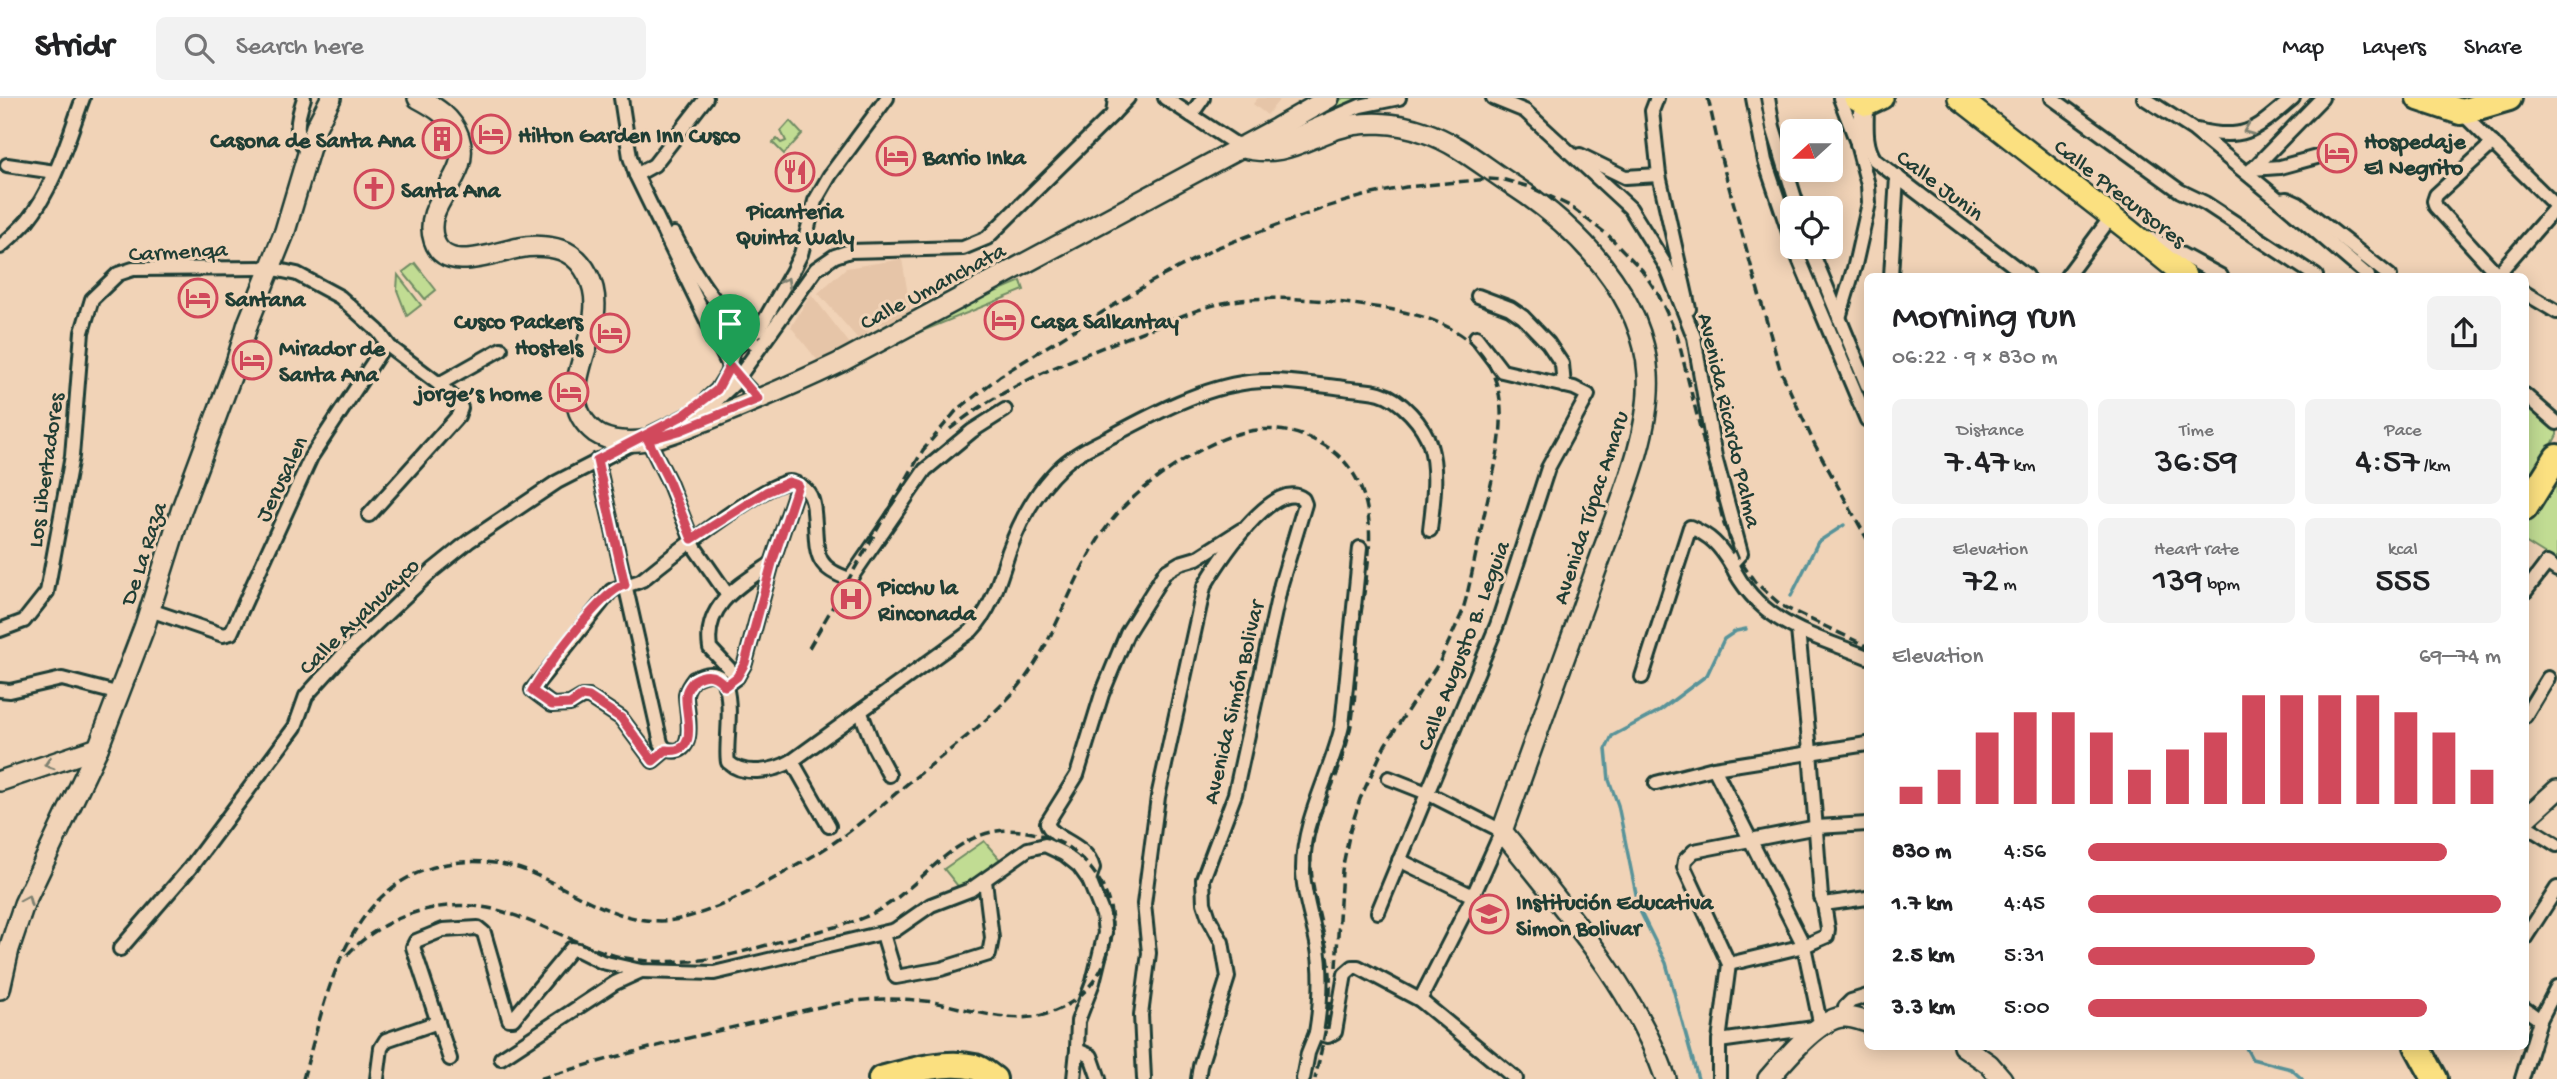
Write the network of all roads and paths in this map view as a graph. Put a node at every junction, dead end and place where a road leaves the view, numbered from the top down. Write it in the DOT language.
graph roads {
  1 [pos="83,98"];
  2 [pos="304,98"];
  3 [pos="331,98"];
  4 [pos="418,98"];
  5 [pos="621,98"];
  6 [pos="629,98"];
  7 [pos="706,98"];
  8 [pos="887,98"];
  9 [pos="1115,98"];
  10 [pos="1128,98"];
  11 [pos="1165,98"];
  12 [pos="1203,98"];
  13 [pos="1329,98"];
  14 [pos="1399,98"];
  15 [pos="1493,98"];
  16 [pos="1657,98"];
  17 [pos="1753,98"];
  18 [pos="1768,98"];
  19 [pos="1959,98"];
  20 [pos="2052,98"];
  21 [pos="2144,98"];
  22 [pos="2293,98"];
  23 [pos="2322,98"];
  24 [pos="2419,98"];
  25 [pos="1861,100"];
  26 [pos="2498,100"];
  27 [pos="2461,111"];
  28 [pos="1112,114"];
  29 [pos="1191,115"];
  30 [pos="2194,130"];
  31 [pos="2493,143"];
  32 [pos="1857,144"];
  33 [pos="1248,149"];
  34 [pos="1569,150"];
  35 [pos="2335,152"];
  36 [pos="309,153"];
  37 [pos="7,164"];
  38 [pos="2250,171"];
  39 [pos="55,172"];
  40 [pos="640,174"];
  41 [pos="1658,175"];
  42 [pos="1897,176"];
  43 [pos="1794,196"];
  44 [pos="2279,200"];
  45 [pos="1780,205"];
  46 [pos="2557,207"];
  47 [pos="2119,222"];
  48 [pos="0,247"];
  49 [pos="801,254"];
  50 [pos="1799,259"];
  51 [pos="1815,259"];
  52 [pos="821,264"];
  53 [pos="270,268"];
  54 [pos="1891,273"];
  55 [pos="2022,273"];
  56 [pos="2070,273"];
  57 [pos="2181,273"];
  58 [pos="2215,273"];
  59 [pos="2311,273"];
  60 [pos="2364,273"];
  61 [pos="2386,273"];
  62 [pos="2494,273"];
  63 [pos="2500,273"];
  64 [pos="2529,295"];
  65 [pos="1478,296"];
  66 [pos="2557,312"];
  67 [pos="1839,318"];
  68 [pos="82,332"];
  69 [pos="1476,337"];
  70 [pos="1694,337"];
  71 [pos="749,338"];
  72 [pos="386,342"];
  73 [pos="759,348"];
  74 [pos="501,349"];
  75 [pos="730,366"];
  76 [pos="1864,377"];
  77 [pos="738,378"];
  78 [pos="439,384"];
  79 [pos="1564,386"];
  80 [pos="2529,398"];
  81 [pos="758,399"];
  82 [pos="1005,410"];
  83 [pos="1864,413"];
  84 [pos="684,415"];
  85 [pos="2557,423"];
  86 [pos="642,441"];
  87 [pos="2557,457"];
  88 [pos="597,460"];
  89 [pos="798,485"];
  90 [pos="2529,502"];
  91 [pos="369,515"];
  92 [pos="1250,525"];
  93 [pos="1430,530"];
  94 [pos="692,539"];
  95 [pos="1360,548"];
  96 [pos="1196,558"];
  97 [pos="772,563"];
  98 [pos="1731,564"];
  99 [pos="1216,565"];
  100 [pos="2552,567"];
  101 [pos="625,585"];
  102 [pos="2529,588"];
  103 [pos="727,594"];
  104 [pos="150,610"];
  105 [pos="0,630"];
  106 [pos="1798,630"];
  107 [pos="1864,656"];
  108 [pos="737,677"];
  109 [pos="1642,677"];
  110 [pos="2548,678"];
  111 [pos="725,686"];
  112 [pos="0,690"];
  113 [pos="120,694"];
  114 [pos="2529,709"];
  115 [pos="861,713"];
  116 [pos="1864,744"];
  117 [pos="98,748"];
  118 [pos="666,750"];
  119 [pos="1811,751"];
  120 [pos="792,761"];
  121 [pos="1714,768"];
  122 [pos="889,775"];
  123 [pos="1389,778"];
  124 [pos="0,780"];
  125 [pos="1656,783"];
  126 [pos="2557,790"];
  127 [pos="1427,793"];
  128 [pos="2529,814"];
  129 [pos="1864,824"];
  130 [pos="829,826"];
  131 [pos="1817,827"];
  132 [pos="2529,828"];
  133 [pos="1502,831"];
  134 [pos="1751,839"];
  135 [pos="2557,845"];
  136 [pos="1399,860"];
  137 [pos="1089,880"];
  138 [pos="985,881"];
  139 [pos="2557,888"];
  140 [pos="1473,896"];
  141 [pos="1864,898"];
  142 [pos="1824,904"];
  143 [pos="1378,912"];
  144 [pos="2529,932"];
  145 [pos="883,934"];
  146 [pos="1804,946"];
  147 [pos="120,949"];
  148 [pos="1729,964"];
  149 [pos="640,971"];
  150 [pos="2557,987"];
  151 [pos="0,989"];
  152 [pos="1422,995"];
  153 [pos="1864,997"];
  154 [pos="2529,1012"];
  155 [pos="1845,1017"];
  156 [pos="2540,1020"];
  157 [pos="1864,1021"];
  158 [pos="438,1022"];
  159 [pos="1821,1027"];
  160 [pos="1315,1033"];
  161 [pos="1719,1041"];
  162 [pos="1077,1050"];
  163 [pos="1970,1050"];
  164 [pos="2419,1050"];
  165 [pos="501,1058"];
  166 [pos="450,1059"];
  167 [pos="377,1079"];
  168 [pos="881,1079"];
  169 [pos="994,1079"];
  170 [pos="1074,1079"];
  171 [pos="1099,1079"];
  172 [pos="1144,1079"];
  173 [pos="1198,1079"];
  174 [pos="1303,1079"];
  175 [pos="1516,1079"];
  176 [pos="1666,1079"];
  177 [pos="1719,1079"];
  178 [pos="1768,1079"];
  179 [pos="2002,1079"];
  180 [pos="2435,1079"];
  181 [pos="2522,1079"];
  1 -- 39 [label="street"];
  2 -- 36 [label="street"];
  3 -- 36 [label="main road, De La Raza"];
  4 -- 86 [label="main road"];
  5 -- 40 [label="street"];
  6 -- 40 [label="street"];
  7 -- 40 [label="street"];
  8 -- 49 [label="street"];
  9 -- 28 [label="street"];
  10 -- 28 [label="street"];
  11 -- 29 [label="street"];
  12 -- 29 [label="street"];
  13 -- 33 [label="main road, Calle Umanchata"];
  14 -- 33 [label="street"];
  15 -- 34 [label="street, Avenida Ricardo Palma"];
  16 -- 41 [label="street"];
  17 -- 45 [label="street"];
  18 -- 43 [label="street"];
  19 -- 47 [label="main road, Calle Precursores"];
  20 -- 59 [label="street"];
  21 -- 30 [label="street"];
  22 -- 30 [label="street, one-way"];
  23 -- 38 [label="street"];
  24 -- 27 [label="highway"];
  25 -- 32 [label="street"];
  25 -- 32 [label="street"];
  25 -- 42 [label="street, Calle Junin"];
  26 -- 27 [label="highway"];
  27 -- 31 [label="street"];
  28 -- 52 [label="street"];
  29 -- 33 [label="street"];
  30 -- 38 [label="street"];
  31 -- 46 [label="street"];
  31 -- 62 [label="street"];
  32 -- 67 [label="street"];
  33 -- 81 [label="main road, Calle Umanchata"];
  33 -- 133 [label="main road, Avenida Túpac Amaru"];
  34 -- 41 [label="street"];
  34 -- 70 [label="street, Avenida Ricardo Palma"];
  35 -- 38 [label="street"];
  36 -- 53 [label="main road, De La Raza"];
  37 -- 39 [label="street"];
  38 -- 44 [label="street"];
  39 -- 48 [label="street"];
  40 -- 71 [label="street"];
  40 -- 75 [label="street"];
  41 -- 70 [label="street"];
  42 -- 54 [label="street"];
  42 -- 55 [label="street, Calle Junin"];
  44 -- 60 [label="street"];
  44 -- 61 [label="street"];
  46 -- 63 [label="street"];
  47 -- 56 [label="street"];
  47 -- 57 [label="main road, Calle Precursores"];
  47 -- 58 [label="street"];
  49 -- 52 [label="street"];
  71 -- 49 [label="street, one-way"];
  50 -- 83 [label="street"];
  51 -- 67 [label="street"];
  52 -- 73 [label="street"];
  53 -- 68 [label="street, Carmenqa"];
  53 -- 72 [label="street, Carmenqa"];
  53 -- 104 [label="main road, De La Raza"];
  64 -- 66 [label="street"];
  65 -- 79 [label="street"];
  67 -- 76 [label="street"];
  68 -- 105 [label="street, Los Libertadores"];
  69 -- 79 [label="street"];
  70 -- 98 [label="street, Avenida Ricardo Palma"];
  71 -- 73 [label="street"];
  71 -- 75 [label="street"];
  72 -- 78 [label="street, Carmenqa"];
  72 -- 104 [label="street, Jerusalen"];
  73 -- 77 [label="street"];
  74 -- 78 [label="street"];
  75 -- 77 [label="street"];
  75 -- 84 [label="street"];
  77 -- 81 [label="street"];
  77 -- 84 [label="street"];
  78 -- 91 [label="street, Carmenqa"];
  79 -- 127 [label="street, Calle Augusto B. Leguia"];
  80 -- 85 [label="street"];
  81 -- 86 [label="main road, Calle Umanchata"];
  82 -- 89 [label="street"];
  84 -- 86 [label="street, Calle Ayahuayco"];
  86 -- 88 [label="street, Calle Ayahuayco"];
  86 -- 94 [label="street"];
  87 -- 90 [label="highway"];
  88 -- 101 [label="street"];
  88 -- 147 [label="street, Calle Ayahuayco"];
  89 -- 94 [label="street"];
  89 -- 97 [label="street"];
  92 -- 96 [label="street"];
  92 -- 99 [label="street"];
  92 -- 173 [label="street, Avenida Simón Bolivar"];
  93 -- 115 [label="street"];
  94 -- 101 [label="street"];
  94 -- 103 [label="street"];
  95 -- 160 [label="street"];
  96 -- 99 [label="street"];
  96 -- 137 [label="street"];
  97 -- 103 [label="street"];
  97 -- 108 [label="street"];
  98 -- 106 [label="street"];
  98 -- 109 [label="street"];
  99 -- 172 [label="street"];
  100 -- 102 [label="street"];
  101 -- 118 [label="street"];
  101 -- 118 [label="street"];
  103 -- 108 [label="street"];
  104 -- 113 [label="main road, De La Raza"];
  106 -- 107 [label="street"];
  106 -- 119 [label="street"];
  108 -- 111 [label="street"];
  110 -- 114 [label="street"];
  111 -- 118 [label="street"];
  111 -- 120 [label="street"];
  112 -- 113 [label="street"];
  113 -- 117 [label="main road, De La Raza"];
  115 -- 120 [label="street"];
  115 -- 122 [label="street"];
  116 -- 119 [label="street"];
  117 -- 124 [label="main road, one-way"];
  151 -- 117 [label="main road, De La Raza, one-way"];
  119 -- 121 [label="street"];
  119 -- 131 [label="street"];
  120 -- 130 [label="street"];
  121 -- 125 [label="street"];
  121 -- 134 [label="street"];
  123 -- 127 [label="street"];
  126 -- 128 [label="main road"];
  127 -- 133 [label="street"];
  127 -- 136 [label="street, Calle Augusto B. Leguia"];
  129 -- 131 [label="street"];
  131 -- 134 [label="street"];
  131 -- 142 [label="street"];
  132 -- 135 [label="street"];
  133 -- 140 [label="street, Avenida Túpac Amaru"];
  133 -- 176 [label="main road"];
  134 -- 146 [label="street"];
  134 -- 148 [label="street"];
  136 -- 140 [label="street"];
  136 -- 143 [label="street, Calle Augusto B. Leguia"];
  137 -- 138 [label="street"];
  137 -- 162 [label="street"];
  138 -- 145 [label="street"];
  138 -- 145 [label="street"];
  139 -- 144 [label="street"];
  140 -- 152 [label="street, Avenida Túpac Amaru"];
  141 -- 142 [label="street"];
  142 -- 146 [label="street"];
  145 -- 149 [label="street"];
  146 -- 148 [label="street"];
  146 -- 159 [label="street"];
  148 -- 161 [label="street"];
  149 -- 158 [label="street"];
  149 -- 165 [label="street"];
  150 -- 156 [label="street"];
  152 -- 160 [label="street"];
  152 -- 175 [label="street"];
  153 -- 155 [label="street"];
  154 -- 156 [label="street"];
  155 -- 157 [label="main road"];
  155 -- 159 [label="main road"];
  156 -- 181 [label="street"];
  158 -- 166 [label="street"];
  158 -- 167 [label="street"];
  159 -- 161 [label="street"];
  159 -- 178 [label="main road"];
  160 -- 174 [label="street"];
  161 -- 177 [label="street"];
  162 -- 170 [label="street"];
  162 -- 171 [label="street"];
  163 -- 179 [label="main road"];
  164 -- 180 [label="highway"];
  168 -- 169 [label="highway"];
}
